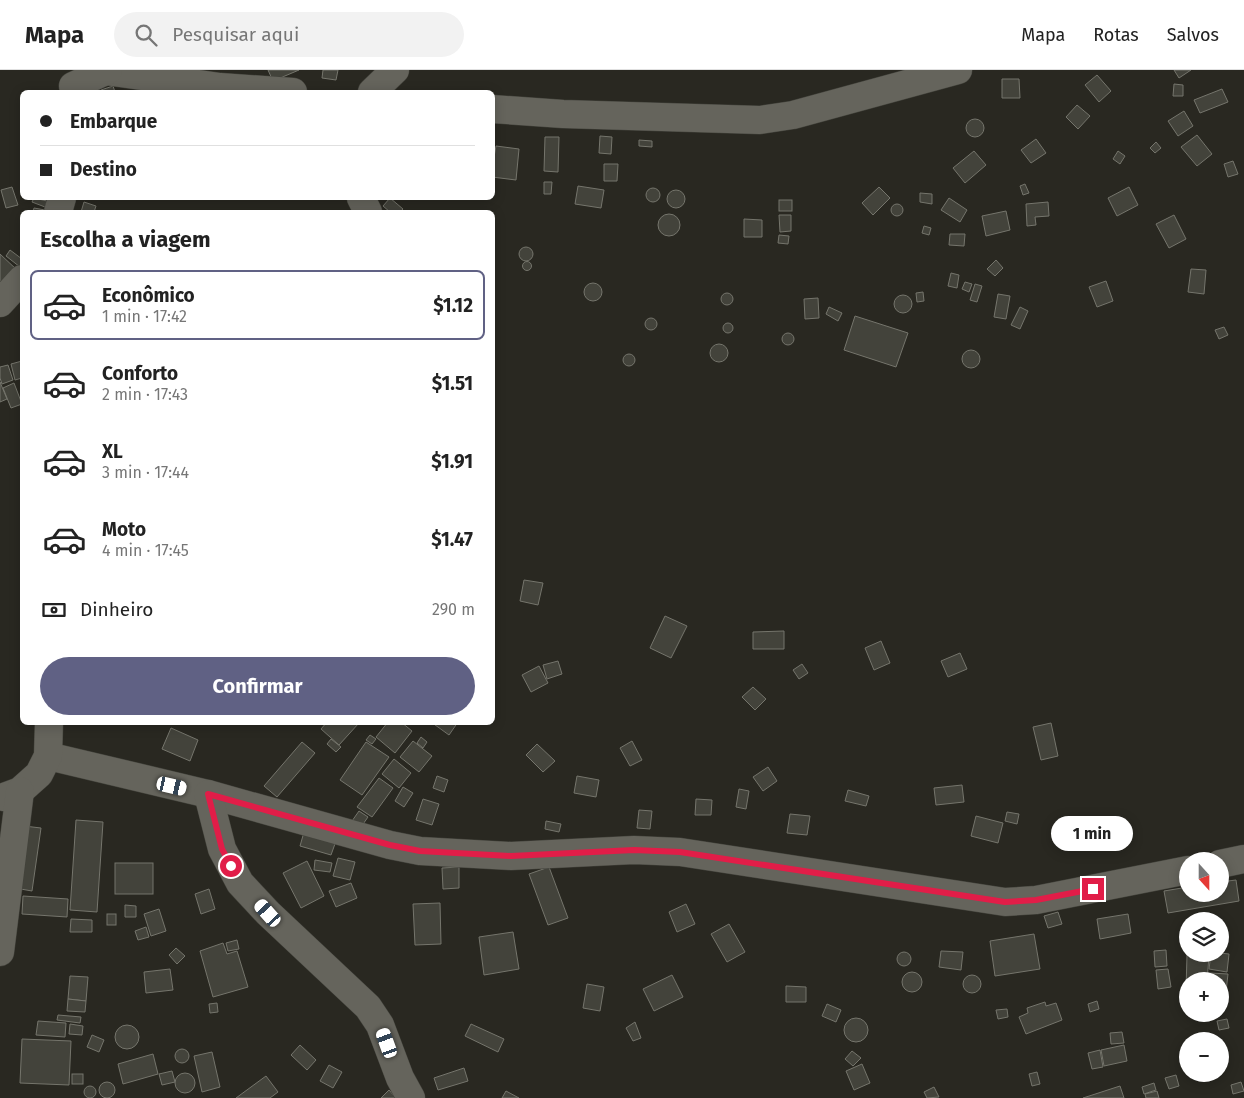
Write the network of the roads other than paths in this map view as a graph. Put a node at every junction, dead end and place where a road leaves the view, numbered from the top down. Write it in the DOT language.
graph roads {
  1 [pos="395,70"];
  2 [pos="958,70"];
  3 [pos="107,71"];
  4 [pos="73,83"];
  5 [pos="264,90"];
  6 [pos="374,90"];
  7 [pos="495,108"];
  8 [pos="20,282"];
  9 [pos="0,303"];
  10 [pos="49,725"];
  11 [pos="48,756"];
  12 [pos="208,794"];
  13 [pos="10,795"];
  14 [pos="1244,859"];
  15 [pos="1229,862"];
  16 [pos="1179,872"];
  17 [pos="0,952"];
  18 [pos="411,1098"];
  1 -- 6 [label="street"];
  2 -- 7 [label="street"];
  3 -- 4 [label="street"];
  3 -- 5 [label="street"];
  8 -- 9 [label="street"];
  10 -- 11 [label="street"];
  11 -- 12 [label="street"];
  11 -- 13 [label="street"];
  12 -- 16 [label="street"];
  12 -- 18 [label="street"];
  13 -- 17 [label="street"];
  14 -- 15 [label="street"];
}
